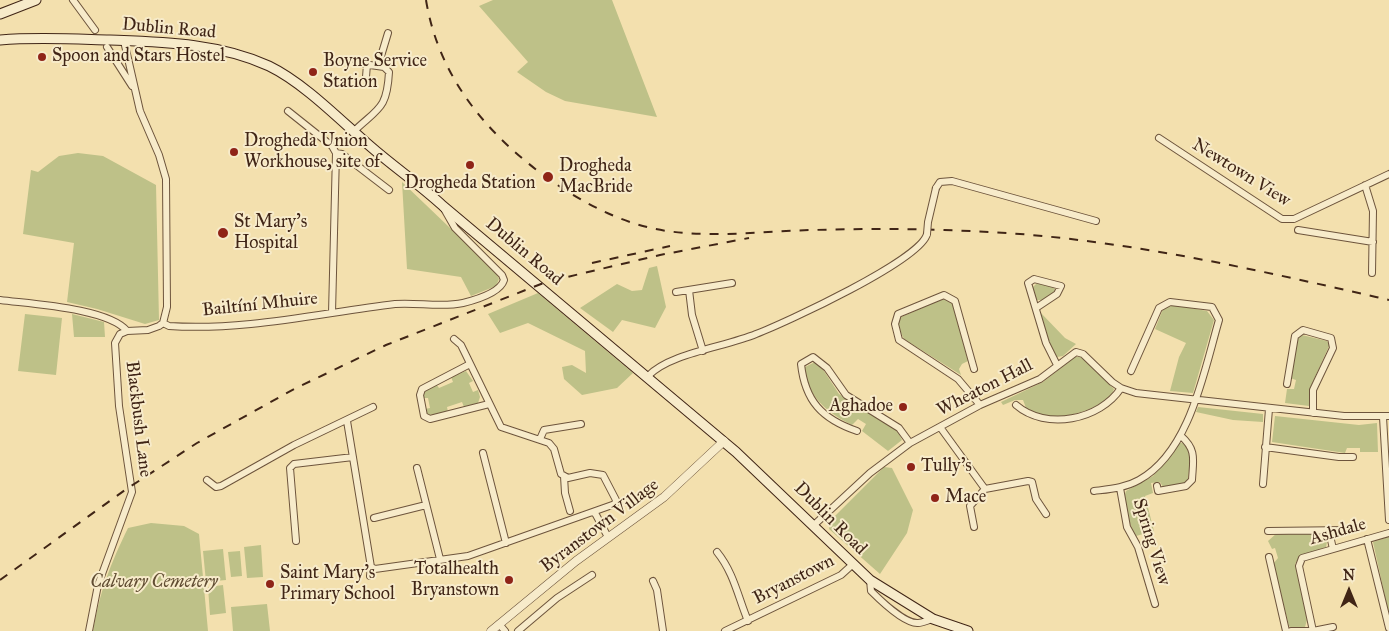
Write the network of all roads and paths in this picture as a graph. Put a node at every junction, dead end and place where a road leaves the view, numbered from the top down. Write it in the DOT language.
graph roads {
  1 [pos="36,0"];
  2 [pos="73,0"];
  3 [pos="0,14"];
  4 [pos="95,30"];
  5 [pos="388,33"];
  6 [pos="0,40"];
  7 [pos="124,41"];
  8 [pos="107,47"];
  9 [pos="356,63"];
  10 [pos="367,64"];
  11 [pos="378,66"];
  12 [pos="366,77"];
  13 [pos="135,91"];
  14 [pos="288,111"];
  15 [pos="353,132"];
  16 [pos="1159,138"];
  17 [pos="336,153"];
  18 [pos="1389,174"];
  19 [pos="1365,185"];
  20 [pos="389,190"];
  21 [pos="443,206"];
  22 [pos="1096,221"];
  23 [pos="1298,230"];
  24 [pos="1373,242"];
  25 [pos="1372,273"];
  26 [pos="732,283"];
  27 [pos="689,290"];
  28 [pos="676,292"];
  29 [pos="0,300"];
  30 [pos="1036,308"];
  31 [pos="332,313"];
  32 [pos="163,323"];
  33 [pos="127,331"];
  34 [pos="454,339"];
  35 [pos="703,351"];
  36 [pos="470,364"];
  37 [pos="1057,365"];
  38 [pos="974,369"];
  39 [pos="1131,371"];
  40 [pos="648,376"];
  41 [pos="1287,384"];
  42 [pos="1121,388"];
  43 [pos="1194,400"];
  44 [pos="488,404"];
  45 [pos="980,405"];
  46 [pos="1016,405"];
  47 [pos="373,407"];
  48 [pos="1270,409"];
  49 [pos="1313,413"];
  50 [pos="1386,417"];
  51 [pos="347,421"];
  52 [pos="581,424"];
  53 [pos="940,427"];
  54 [pos="857,431"];
  55 [pos="1181,436"];
  56 [pos="540,439"];
  57 [pos="724,441"];
  58 [pos="910,443"];
  59 [pos="1387,443"];
  60 [pos="1265,447"];
  61 [pos="482,453"];
  62 [pos="354,457"];
  63 [pos="1353,457"];
  64 [pos="417,468"];
  65 [pos="564,476"];
  66 [pos="207,480"];
  67 [pos="1263,484"];
  68 [pos="1157,486"];
  69 [pos="1120,488"];
  70 [pos="985,489"];
  71 [pos="1094,491"];
  72 [pos="426,505"];
  73 [pos="570,511"];
  74 [pos="594,513"];
  75 [pos="1046,514"];
  76 [pos="374,518"];
  77 [pos="1389,520"];
  78 [pos="814,525"];
  79 [pos="974,528"];
  80 [pos="1351,530"];
  81 [pos="1268,531"];
  82 [pos="1329,531"];
  83 [pos="1389,533"];
  84 [pos="608,538"];
  85 [pos="1367,539"];
  86 [pos="296,541"];
  87 [pos="506,543"];
  88 [pos="1333,549"];
  89 [pos="717,552"];
  90 [pos="1270,557"];
  91 [pos="440,559"];
  92 [pos="852,565"];
  93 [pos="371,568"];
  94 [pos="592,575"];
  95 [pos="370,576"];
  96 [pos="870,580"];
  97 [pos="653,581"];
  98 [pos="1155,604"];
  99 [pos="933,619"];
  100 [pos="748,621"];
  101 [pos="499,624"];
  102 [pos="1333,627"];
  103 [pos="1389,628"];
  104 [pos="1313,630"];
  105 [pos="89,631"];
  106 [pos="491,631"];
  107 [pos="505,631"];
  108 [pos="518,631"];
  109 [pos="663,631"];
  110 [pos="725,631"];
  111 [pos="968,631"];
  112 [pos="1286,631"];
  113 [pos="1291,631"];
  1 -- 3 [label="main road"];
  2 -- 4 [label="street"];
  5 -- 11 [label="street"];
  6 -- 7 [label="main road, Dublin Road"];
  7 -- 13 [label="street"];
  7 -- 15 [label="main road, Dublin Road"];
  8 -- 13 [label="street"];
  9 -- 10 [label="street"];
  10 -- 11 [label="street"];
  10 -- 12 [label="street"];
  11 -- 15 [label="street"];
  13 -- 32 [label="street"];
  14 -- 17 [label="street"];
  15 -- 21 [label="main road, Dublin Road"];
  16 -- 19 [label="street, Newtown View"];
  17 -- 20 [label="street"];
  17 -- 31 [label="street, Bailtíní Mhuire"];
  18 -- 19 [label="street, Newtown View"];
  19 -- 24 [label="street"];
  21 -- 31 [label="street, Bailtíní Mhuire"];
  21 -- 40 [label="main road, Dublin Road"];
  22 -- 35 [label="street, bridge"];
  23 -- 24 [label="street, Newtown View"];
  24 -- 25 [label="street"];
  26 -- 27 [label="street"];
  27 -- 28 [label="street"];
  27 -- 35 [label="street"];
  29 -- 33 [label="street"];
  30 -- 30 [label="street"];
  30 -- 37 [label="street"];
  31 -- 32 [label="street, Bailtíní Mhuire"];
  32 -- 33 [label="street"];
  33 -- 105 [label="street, Blackbush Lane"];
  34 -- 36 [label="street"];
  35 -- 40 [label="street"];
  36 -- 44 [label="street"];
  36 -- 44 [label="street"];
  37 -- 42 [label="street, Wheaton Hall"];
  37 -- 45 [label="street, Wheaton Hall"];
  38 -- 45 [label="street"];
  39 -- 43 [label="street, Spring View"];
  40 -- 57 [label="main road, Dublin Road"];
  41 -- 49 [label="street"];
  42 -- 43 [label="street, Wheaton Hall"];
  42 -- 46 [label="street"];
  43 -- 48 [label="street, Wheaton Hall"];
  43 -- 55 [label="street, Spring View"];
  44 -- 56 [label="street"];
  45 -- 53 [label="street, Wheaton Hall"];
  47 -- 51 [label="street"];
  48 -- 49 [label="street, Wheaton Hall"];
  48 -- 60 [label="street"];
  49 -- 50 [label="street, Wheaton Hall"];
  50 -- 59 [label="street"];
  51 -- 62 [label="street"];
  51 -- 66 [label="street"];
  52 -- 56 [label="street"];
  53 -- 58 [label="street, Wheaton Hall"];
  53 -- 70 [label="street"];
  54 -- 58 [label="street"];
  55 -- 68 [label="street, Spring View"];
  55 -- 69 [label="street, Spring View"];
  56 -- 65 [label="street"];
  57 -- 78 [label="main road, Dublin Road"];
  57 -- 84 [label="street, Byranstown Village"];
  58 -- 78 [label="street, Wheaton Hall"];
  59 -- 77 [label="street"];
  60 -- 63 [label="street"];
  60 -- 67 [label="street"];
  61 -- 87 [label="street"];
  62 -- 86 [label="street"];
  62 -- 93 [label="street"];
  64 -- 72 [label="street"];
  65 -- 73 [label="street"];
  65 -- 74 [label="street"];
  69 -- 71 [label="street, Spring View"];
  69 -- 98 [label="street, Spring View"];
  70 -- 75 [label="street"];
  70 -- 79 [label="street"];
  72 -- 76 [label="street"];
  72 -- 91 [label="street"];
  74 -- 84 [label="street"];
  74 -- 87 [label="street"];
  78 -- 92 [label="main road, Dublin Road"];
  80 -- 82 [label="street"];
  81 -- 82 [label="street"];
  82 -- 88 [label="street"];
  83 -- 85 [label="street, Ashdale"];
  84 -- 101 [label="street, Byranstown Village"];
  85 -- 88 [label="street, Ashdale"];
  85 -- 103 [label="street"];
  87 -- 91 [label="street"];
  88 -- 104 [label="street, Ashdale"];
  89 -- 100 [label="street"];
  90 -- 112 [label="street"];
  91 -- 93 [label="street"];
  92 -- 96 [label="main road, Dublin Road"];
  92 -- 100 [label="street, Bryanstown"];
  93 -- 95 [label="street"];
  94 -- 108 [label="street"];
  96 -- 99 [label="main road, Dublin Road"];
  96 -- 99 [label="street"];
  97 -- 109 [label="street"];
  99 -- 111 [label="main road, Dublin Road"];
  100 -- 110 [label="street, Bryanstown"];
  101 -- 106 [label="street, Byranstown Village"];
  101 -- 107 [label="street"];
  102 -- 104 [label="street"];
  104 -- 113 [label="street"];
}
